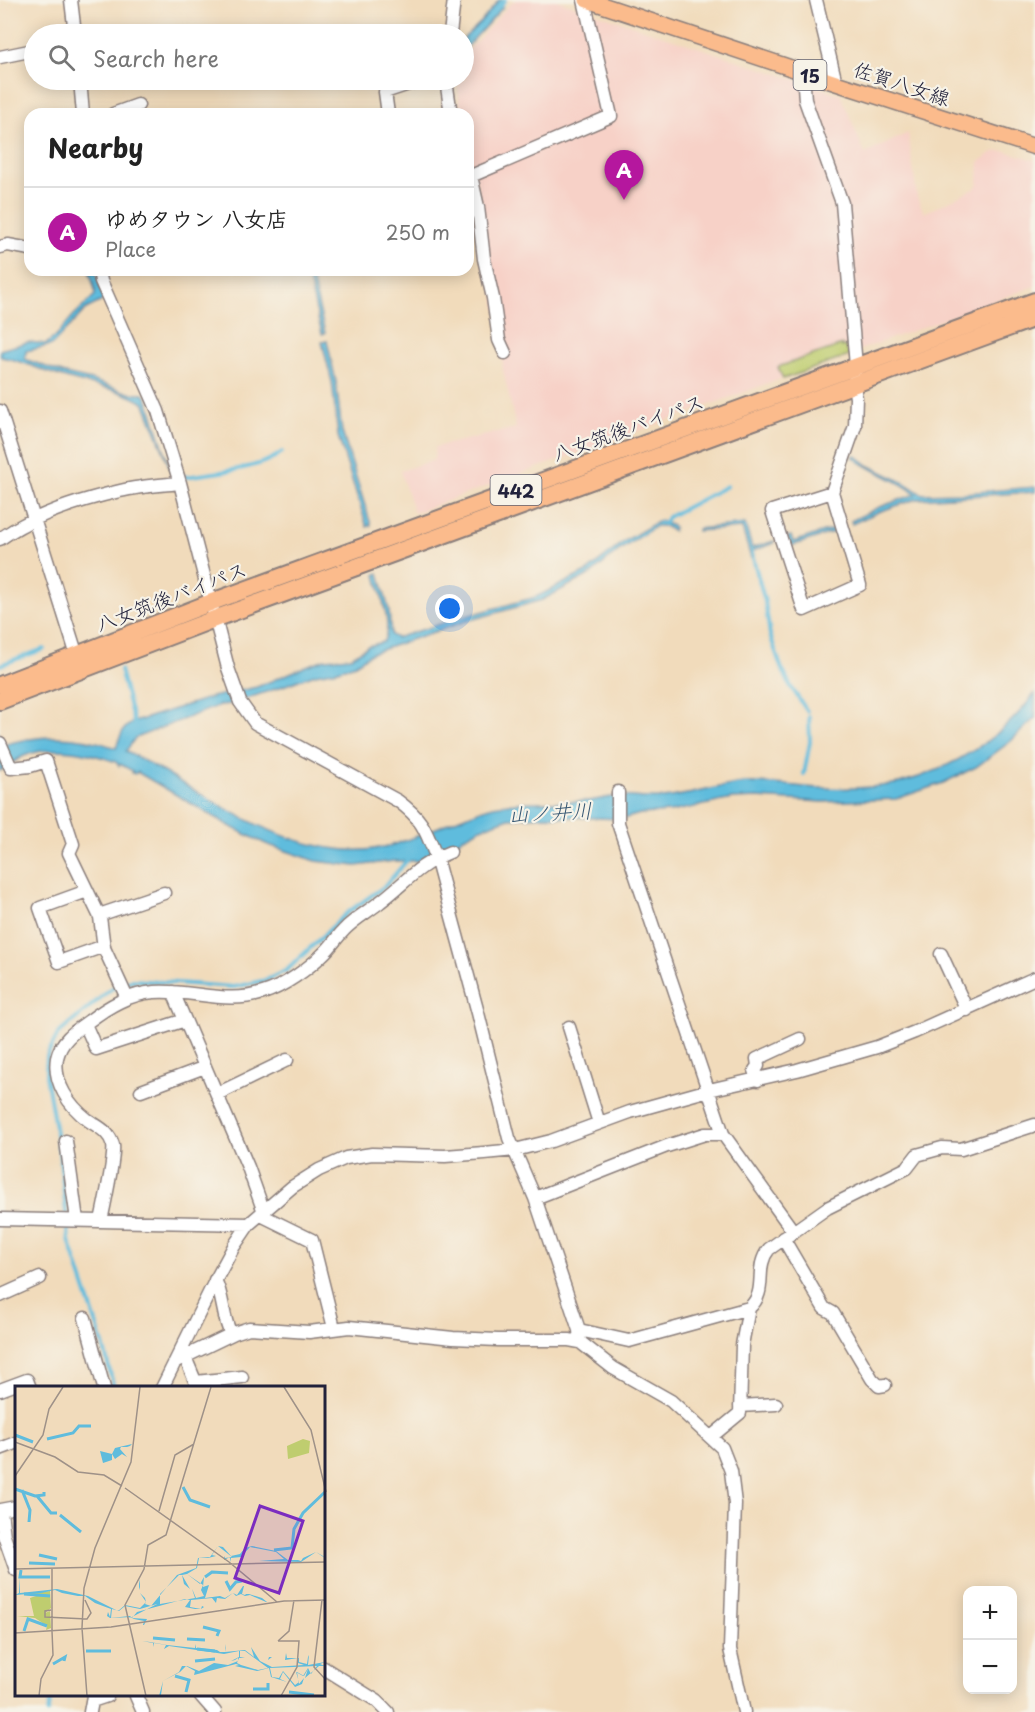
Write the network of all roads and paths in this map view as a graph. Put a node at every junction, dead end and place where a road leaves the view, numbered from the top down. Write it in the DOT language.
graph roads {
  1 [pos="71,0"];
  2 [pos="454,0"];
  3 [pos="585,0"];
  4 [pos="816,0"];
  5 [pos="74,24"];
  6 [pos="451,24"];
  7 [pos="24,52"];
  8 [pos="0,57"];
  9 [pos="802,72"];
  10 [pos="836,83"];
  11 [pos="81,90"];
  12 [pos="391,90"];
  13 [pos="447,90"];
  14 [pos="138,105"];
  15 [pos="82,108"];
  16 [pos="130,108"];
  17 [pos="387,108"];
  18 [pos="450,108"];
  19 [pos="1035,147"];
  20 [pos="474,175"];
  21 [pos="474,189"];
  22 [pos="0,247"];
  23 [pos="24,248"];
  24 [pos="100,276"];
  25 [pos="1035,301"];
  26 [pos="1035,318"];
  27 [pos="505,353"];
  28 [pos="856,366"];
  29 [pos="854,384"];
  30 [pos="0,411"];
  31 [pos="180,483"];
  32 [pos="832,492"];
  33 [pos="33,518"];
  34 [pos="0,538"];
  35 [pos="214,610"];
  36 [pos="79,663"];
  37 [pos="0,685"];
  38 [pos="0,701"];
  39 [pos="0,743"];
  40 [pos="618,792"];
  41 [pos="450,852"];
  42 [pos="435,856"];
  43 [pos="87,891"];
  44 [pos="164,892"];
  45 [pos="99,915"];
  46 [pos="104,946"];
  47 [pos="941,954"];
  48 [pos="1035,978"];
  49 [pos="173,992"];
  50 [pos="127,998"];
  51 [pos="967,1010"];
  52 [pos="185,1020"];
  53 [pos="85,1024"];
  54 [pos="569,1027"];
  55 [pos="800,1039"];
  56 [pos="287,1060"];
  57 [pos="205,1067"];
  58 [pos="758,1080"];
  59 [pos="709,1090"];
  60 [pos="141,1091"];
  61 [pos="217,1094"];
  62 [pos="599,1123"];
  63 [pos="1035,1125"];
  64 [pos="723,1134"];
  65 [pos="66,1141"];
  66 [pos="515,1150"];
  67 [pos="535,1198"];
  68 [pos="263,1213"];
  69 [pos="0,1219"];
  70 [pos="77,1220"];
  71 [pos="101,1221"];
  72 [pos="249,1224"];
  73 [pos="788,1234"];
  74 [pos="40,1278"];
  75 [pos="215,1280"];
  76 [pos="0,1296"];
  77 [pos="749,1308"];
  78 [pos="85,1318"];
  79 [pos="334,1328"];
  80 [pos="231,1334"];
  81 [pos="580,1336"];
  82 [pos="181,1359"];
  83 [pos="242,1377"];
  84 [pos="197,1385"];
  85 [pos="885,1385"];
  86 [pos="29,1386"];
  87 [pos="103,1386"];
  88 [pos="163,1386"];
  89 [pos="0,1390"];
  90 [pos="776,1404"];
  91 [pos="740,1406"];
  92 [pos="711,1437"];
  93 [pos="15,1443"];
  94 [pos="0,1449"];
  95 [pos="15,1507"];
  96 [pos="0,1510"];
  97 [pos="2,1537"];
  98 [pos="15,1568"];
  99 [pos="326,1669"];
  100 [pos="137,1697"];
  101 [pos="203,1697"];
  102 [pos="143,1712"];
  103 [pos="215,1712"];
  104 [pos="388,1712"];
  105 [pos="744,1712"];
  1 -- 5 [label="street"];
  2 -- 6 [label="street"];
  3 -- 9 [label="main road, 佐賀八女線 / 15"];
  3 -- 20 [label="street"];
  4 -- 10 [label="street"];
  7 -- 8 [label="street"];
  9 -- 10 [label="main road, 佐賀八女線 / 15"];
  9 -- 28 [label="street"];
  10 -- 19 [label="main road, 佐賀八女線 / 15"];
  11 -- 15 [label="street"];
  12 -- 17 [label="street"];
  13 -- 18 [label="street"];
  14 -- 16 [label="street"];
  21 -- 27 [label="street"];
  22 -- 23 [label="street"];
  24 -- 31 [label="street"];
  25 -- 28 [label="highway, 八女筑後バイパス / 442"];
  26 -- 29 [label="highway, 八女筑後バイパス / 442"];
  28 -- 29 [label="street"];
  28 -- 35 [label="highway, 八女筑後バイパス / 442"];
  29 -- 32 [label="street"];
  29 -- 35 [label="highway, 八女筑後バイパス / 442"];
  30 -- 33 [label="street"];
  31 -- 33 [label="street"];
  31 -- 35 [label="street"];
  32 -- 32 [label="street"];
  33 -- 34 [label="street"];
  33 -- 36 [label="street"];
  35 -- 36 [label="highway, 八女筑後バイパス / 442"];
  35 -- 42 [label="street"];
  36 -- 37 [label="highway, 八女筑後バイパス / 442"];
  36 -- 38 [label="highway, 八女筑後バイパス / 442"];
  39 -- 43 [label="street"];
  40 -- 59 [label="street"];
  41 -- 42 [label="street"];
  42 -- 49 [label="street"];
  42 -- 66 [label="street"];
  43 -- 45 [label="street"];
  43 -- 46 [label="street"];
  44 -- 45 [label="street"];
  45 -- 46 [label="street"];
  46 -- 50 [label="street"];
  47 -- 51 [label="street"];
  48 -- 51 [label="street"];
  49 -- 50 [label="street"];
  49 -- 52 [label="street"];
  50 -- 53 [label="street"];
  51 -- 58 [label="street"];
  52 -- 53 [label="street"];
  52 -- 57 [label="street"];
  53 -- 71 [label="street"];
  54 -- 62 [label="street"];
  55 -- 58 [label="street"];
  56 -- 61 [label="street"];
  57 -- 60 [label="street"];
  57 -- 61 [label="street"];
  58 -- 59 [label="street"];
  59 -- 62 [label="street"];
  59 -- 64 [label="street"];
  61 -- 68 [label="street"];
  62 -- 66 [label="street"];
  63 -- 73 [label="street"];
  64 -- 67 [label="street"];
  64 -- 73 [label="street"];
  65 -- 70 [label="street"];
  66 -- 67 [label="street"];
  66 -- 68 [label="street"];
  67 -- 81 [label="street"];
  68 -- 72 [label="street"];
  68 -- 79 [label="street"];
  69 -- 70 [label="street"];
  70 -- 71 [label="street"];
  71 -- 72 [label="street"];
  72 -- 75 [label="street"];
  73 -- 77 [label="street"];
  73 -- 85 [label="street"];
  74 -- 76 [label="street"];
  75 -- 80 [label="street"];
  75 -- 82 [label="street"];
  77 -- 81 [label="street"];
  77 -- 91 [label="street"];
  78 -- 87 [label="street"];
  79 -- 80 [label="street"];
  79 -- 81 [label="street"];
  80 -- 82 [label="street"];
  81 -- 92 [label="street"];
  82 -- 84 [label="street"];
  82 -- 88 [label="street"];
  83 -- 84 [label="street"];
  86 -- 89 [label="street"];
  90 -- 91 [label="street"];
  91 -- 92 [label="street"];
  92 -- 105 [label="street"];
  93 -- 94 [label="street"];
  95 -- 96 [label="street"];
  96 -- 97 [label="street"];
  97 -- 98 [label="street"];
  99 -- 104 [label="street"];
  100 -- 102 [label="street"];
  101 -- 103 [label="street"];
}
